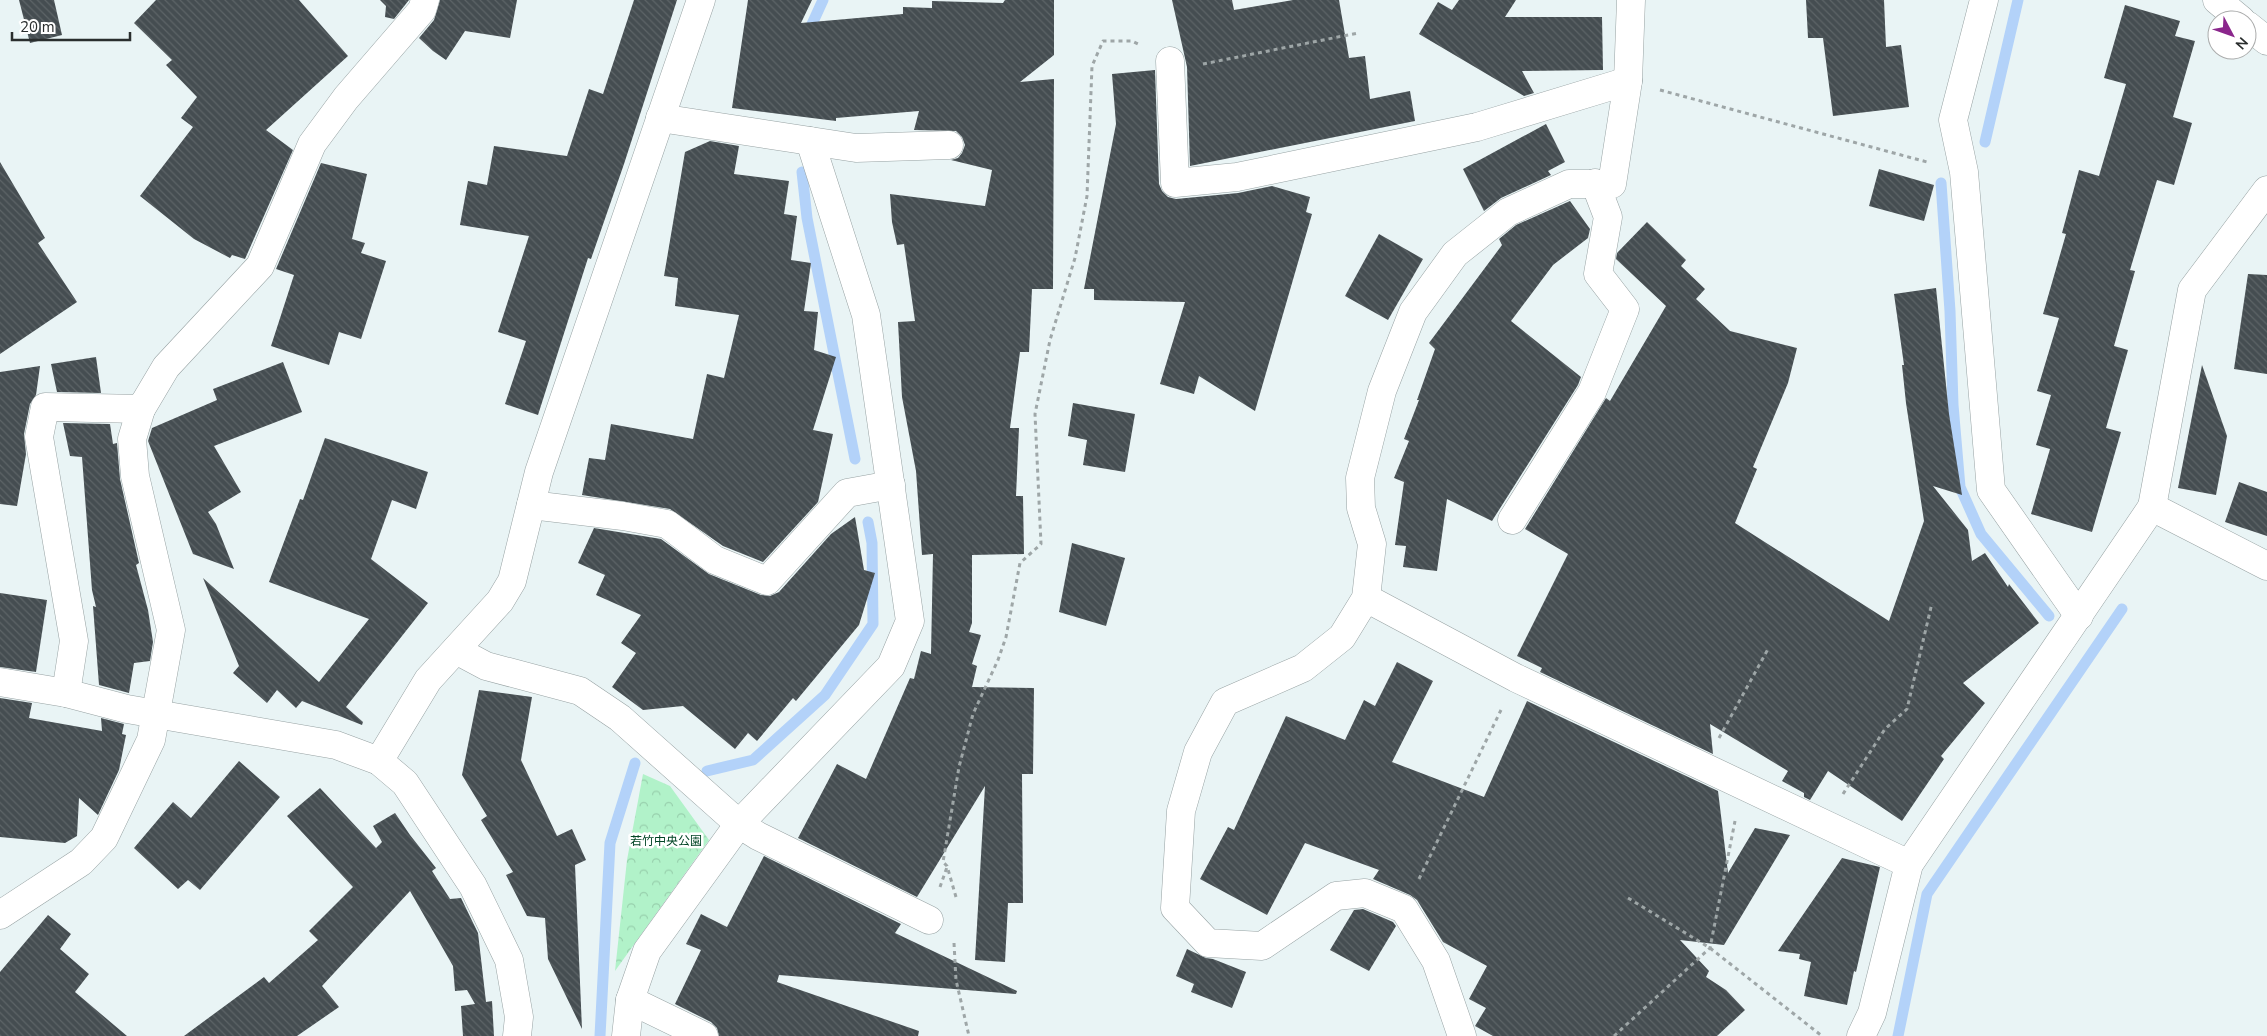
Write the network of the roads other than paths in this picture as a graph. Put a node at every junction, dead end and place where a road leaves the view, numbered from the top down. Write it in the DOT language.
graph roads {
  1 [pos="425,0"];
  2 [pos="701,0"];
  3 [pos="1631,0"];
  4 [pos="1984,0"];
  5 [pos="2217,0"];
  6 [pos="2229,10"];
  7 [pos="2257,33"];
  8 [pos="2267,41"];
  9 [pos="1170,61"];
  10 [pos="1628,81"];
  11 [pos="660,118"];
  12 [pos="810,141"];
  13 [pos="949,145"];
  14 [pos="1595,184"];
  15 [pos="2267,190"];
  16 [pos="141,409"];
  17 [pos="891,485"];
  18 [pos="531,505"];
  19 [pos="2152,507"];
  20 [pos="1512,520"];
  21 [pos="2267,566"];
  22 [pos="1366,598"];
  23 [pos="2079,616"];
  24 [pos="456,650"];
  25 [pos="0,682"];
  26 [pos="66,693"];
  27 [pos="156,713"];
  28 [pos="379,761"];
  29 [pos="739,824"];
  30 [pos="1909,864"];
  31 [pos="0,915"];
  32 [pos="929,920"];
  33 [pos="630,1000"];
  34 [pos="1866,1025"];
  35 [pos="518,1036"];
  36 [pos="626,1036"];
  37 [pos="704,1036"];
  38 [pos="1462,1036"];
  39 [pos="1846,1036"];
  1 -- 16 [label="street"];
  2 -- 11 [label="street"];
  3 -- 10 [label="street"];
  4 -- 23 [label="street"];
  5 -- 6 [label="street"];
  7 -- 8 [label="street"];
  9 -- 10 [label="street"];
  10 -- 14 [label="street"];
  11 -- 12 [label="street"];
  11 -- 18 [label="street"];
  12 -- 13 [label="street"];
  12 -- 17 [label="street"];
  14 -- 20 [label="street"];
  14 -- 22 [label="street"];
  15 -- 19 [label="street"];
  16 -- 26 [label="street"];
  16 -- 27 [label="street"];
  17 -- 18 [label="street"];
  17 -- 29 [label="street"];
  18 -- 24 [label="street"];
  19 -- 21 [label="street"];
  19 -- 23 [label="street"];
  22 -- 30 [label="street"];
  22 -- 38 [label="street"];
  23 -- 30 [label="street"];
  24 -- 28 [label="street"];
  24 -- 29 [label="street"];
  25 -- 26 [label="street"];
  26 -- 27 [label="street"];
  27 -- 28 [label="street"];
  27 -- 31 [label="street"];
  28 -- 35 [label="street"];
  29 -- 32 [label="street"];
  29 -- 33 [label="street"];
  30 -- 34 [label="street"];
  33 -- 36 [label="street"];
  33 -- 37 [label="street"];
  34 -- 39 [label="street"];
}
